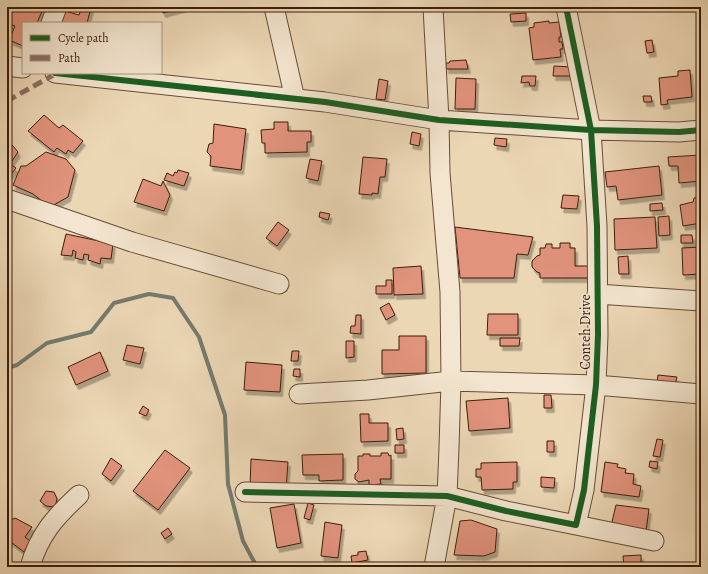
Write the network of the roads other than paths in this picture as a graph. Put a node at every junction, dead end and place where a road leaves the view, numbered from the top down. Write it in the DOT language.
graph roads {
  1 [pos="57,7"];
  2 [pos="274,7"];
  3 [pos="433,7"];
  4 [pos="566,7"];
  5 [pos="50,22"];
  6 [pos="7,66"];
  7 [pos="22,68"];
  8 [pos="64,74"];
  9 [pos="295,99"];
  10 [pos="439,120"];
  11 [pos="591,130"];
  12 [pos="701,130"];
  13 [pos="7,199"];
  14 [pos="279,284"];
  15 [pos="597,294"];
  16 [pos="701,302"];
  17 [pos="451,381"];
  18 [pos="596,385"];
  19 [pos="299,394"];
  20 [pos="701,394"];
  21 [pos="245,492"];
  22 [pos="79,495"];
  23 [pos="447,496"];
  24 [pos="576,525"];
  25 [pos="654,541"];
  26 [pos="30,567"];
  27 [pos="434,567"];
  1 -- 5 [label="street"];
  2 -- 9 [label="street"];
  3 -- 10 [label="street"];
  4 -- 11 [label="street, Conteh Drive"];
  6 -- 7 [label="street"];
  8 -- 9 [label="street"];
  9 -- 10 [label="street"];
  10 -- 11 [label="street"];
  10 -- 17 [label="street"];
  11 -- 12 [label="street"];
  11 -- 15 [label="street, Conteh Drive"];
  13 -- 14 [label="street"];
  15 -- 16 [label="street"];
  15 -- 18 [label="street, Conteh Drive"];
  17 -- 18 [label="street"];
  17 -- 19 [label="street"];
  17 -- 23 [label="street"];
  18 -- 20 [label="street"];
  18 -- 24 [label="street, Conteh Drive"];
  21 -- 23 [label="street"];
  22 -- 26 [label="street"];
  23 -- 24 [label="street"];
  23 -- 27 [label="street"];
  24 -- 25 [label="street"];
}
